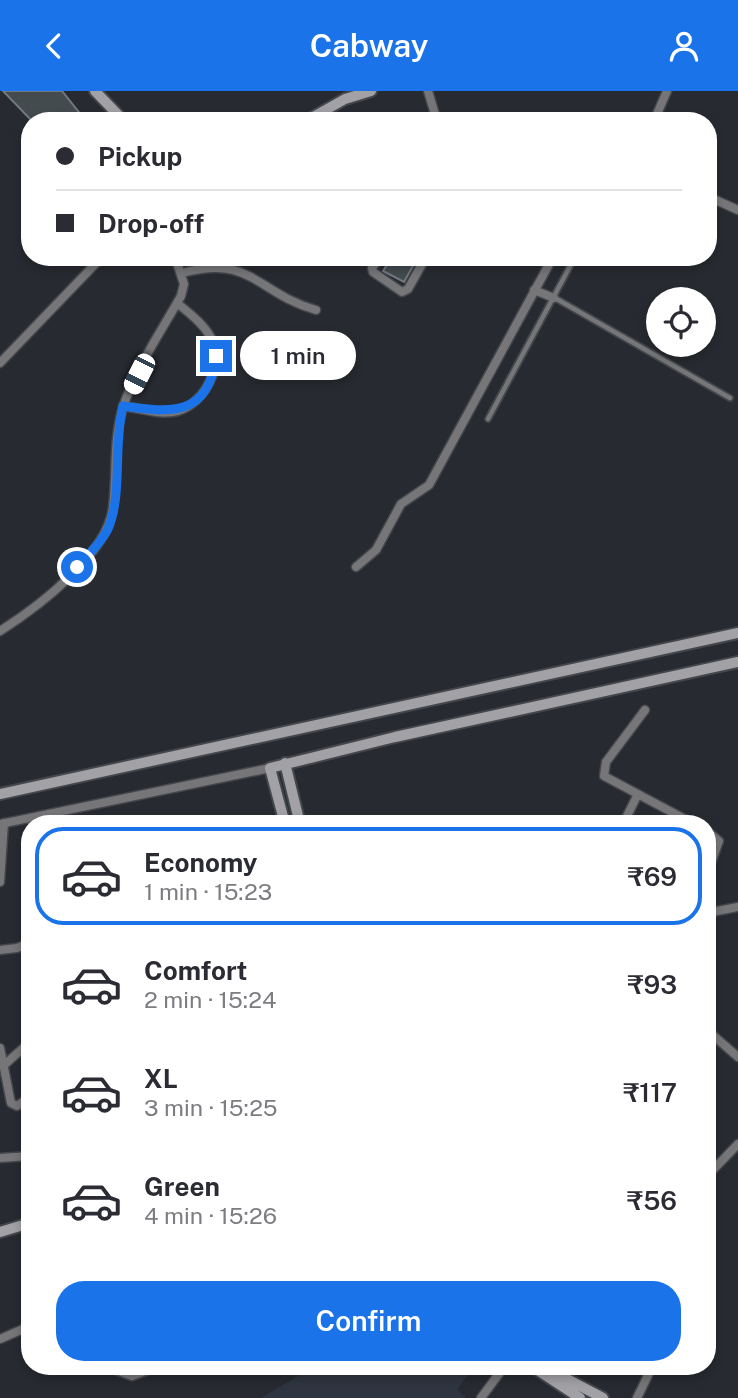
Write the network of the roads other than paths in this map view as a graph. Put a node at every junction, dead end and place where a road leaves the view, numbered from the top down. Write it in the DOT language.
graph roads {
  1 [pos="95,91"];
  2 [pos="371,91"];
  3 [pos="428,91"];
  4 [pos="667,91"];
  5 [pos="115,112"];
  6 [pos="322,112"];
  7 [pos="434,112"];
  8 [pos="658,112"];
  9 [pos="717,201"];
  10 [pos="738,210"];
  11 [pos="93,266"];
  12 [pos="179,266"];
  13 [pos="373,266"];
  14 [pos="421,266"];
  15 [pos="547,266"];
  16 [pos="570,266"];
  17 [pos="182,273"];
  18 [pos="534,290"];
  19 [pos="554,298"];
  20 [pos="177,303"];
  21 [pos="316,310"];
  22 [pos="0,363"];
  23 [pos="730,398"];
  24 [pos="123,406"];
  25 [pos="488,419"];
  26 [pos="356,568"];
  27 [pos="0,631"];
  28 [pos="738,633"];
  29 [pos="738,662"];
  30 [pos="645,711"];
  31 [pos="285,763"];
  32 [pos="270,768"];
  33 [pos="0,795"];
  34 [pos="638,796"];
  35 [pos="45,815"];
  36 [pos="282,815"];
  37 [pos="298,815"];
  38 [pos="628,815"];
  39 [pos="676,815"];
  40 [pos="21,820"];
  41 [pos="2,824"];
  42 [pos="0,882"];
  43 [pos="738,907"];
  44 [pos="716,911"];
  45 [pos="21,947"];
  46 [pos="0,950"];
  47 [pos="716,1038"];
  48 [pos="0,1048"];
  49 [pos="21,1050"];
  50 [pos="738,1057"];
  51 [pos="3,1066"];
  52 [pos="21,1104"];
  53 [pos="738,1144"];
  54 [pos="21,1157"];
  55 [pos="0,1158"];
  56 [pos="716,1167"];
  57 [pos="21,1226"];
  58 [pos="0,1233"];
  59 [pos="21,1330"];
  60 [pos="0,1339"];
  61 [pos="498,1375"];
  62 [pos="545,1375"];
  63 [pos="559,1375"];
  64 [pos="648,1375"];
  65 [pos="481,1398"];
  66 [pos="580,1398"];
  67 [pos="603,1398"];
  68 [pos="637,1398"];
  1 -- 5 [label="street"];
  2 -- 6 [label="street"];
  3 -- 7 [label="street"];
  4 -- 8 [label="street"];
  9 -- 10 [label="street"];
  11 -- 22 [label="street"];
  12 -- 17 [label="street"];
  13 -- 14 [label="street"];
  15 -- 18 [label="street"];
  16 -- 19 [label="lane"];
  17 -- 20 [label="street"];
  17 -- 21 [label="street"];
  18 -- 19 [label="street"];
  18 -- 26 [label="street"];
  19 -- 23 [label="lane"];
  19 -- 25 [label="lane"];
  20 -- 24 [label="street"];
  20 -- 24 [label="street"];
  24 -- 27 [label="street"];
  28 -- 33 [label="street"];
  29 -- 31 [label="street"];
  30 -- 34 [label="street"];
  31 -- 32 [label="street"];
  31 -- 37 [label="street"];
  32 -- 35 [label="street"];
  32 -- 36 [label="street"];
  34 -- 38 [label="street"];
  34 -- 39 [label="street"];
  40 -- 41 [label="street"];
  41 -- 42 [label="street"];
  43 -- 44 [label="street"];
  45 -- 46 [label="street"];
  47 -- 50 [label="street"];
  48 -- 51 [label="street"];
  49 -- 51 [label="street"];
  51 -- 52 [label="street"];
  53 -- 56 [label="street"];
  54 -- 55 [label="street"];
  57 -- 58 [label="street"];
  59 -- 60 [label="street"];
  61 -- 65 [label="street"];
  62 -- 66 [label="street"];
  63 -- 67 [label="street"];
  64 -- 68 [label="street"];
}
